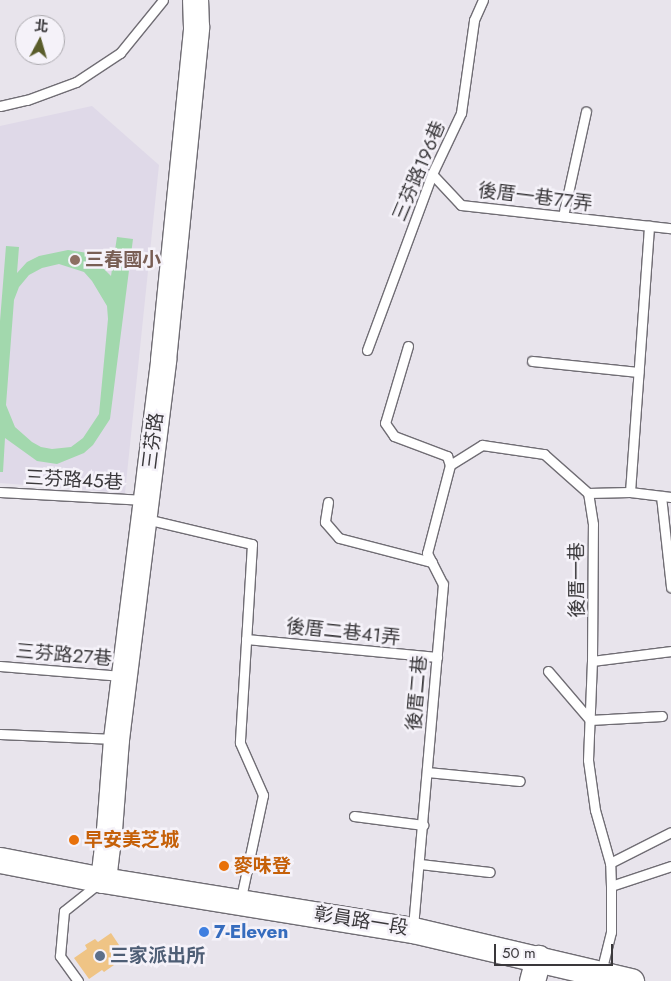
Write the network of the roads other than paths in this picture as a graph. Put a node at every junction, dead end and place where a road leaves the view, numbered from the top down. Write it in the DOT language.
graph roads {
  1 [pos="164,0"];
  2 [pos="195,0"];
  3 [pos="483,0"];
  4 [pos="0,106"];
  5 [pos="586,112"];
  6 [pos="432,174"];
  7 [pos="563,216"];
  8 [pos="649,226"];
  9 [pos="671,228"];
  10 [pos="408,346"];
  11 [pos="367,350"];
  12 [pos="532,361"];
  13 [pos="638,372"];
  14 [pos="450,465"];
  15 [pos="0,492"];
  16 [pos="630,492"];
  17 [pos="588,493"];
  18 [pos="661,496"];
  19 [pos="671,497"];
  20 [pos="328,502"];
  21 [pos="145,509"];
  22 [pos="432,562"];
  23 [pos="671,587"];
  24 [pos="246,638"];
  25 [pos="671,652"];
  26 [pos="437,657"];
  27 [pos="592,661"];
  28 [pos="0,666"];
  29 [pos="548,671"];
  30 [pos="124,676"];
  31 [pos="662,716"];
  32 [pos="590,720"];
  33 [pos="0,734"];
  34 [pos="116,739"];
  35 [pos="427,772"];
  36 [pos="520,781"];
  37 [pos="354,816"];
  38 [pos="423,825"];
  39 [pos="671,832"];
  40 [pos="0,860"];
  41 [pos="610,863"];
  42 [pos="420,864"];
  43 [pos="671,866"];
  44 [pos="490,872"];
  45 [pos="103,880"];
  46 [pos="611,886"];
  47 [pos="240,902"];
  48 [pos="413,930"];
  49 [pos="535,969"];
  50 [pos="601,972"];
  51 [pos="78,981"];
  52 [pos="631,981"];
  1 -- 4 [label="lane"];
  2 -- 21 [label="street, 三芬路"];
  3 -- 6 [label="lane, 三芬路196巷"];
  5 -- 7 [label="lane"];
  6 -- 7 [label="lane, 後厝一巷77弄"];
  6 -- 11 [label="lane, 三芬路196巷"];
  7 -- 8 [label="lane, 後厝一巷77弄"];
  8 -- 9 [label="lane, 後厝一巷77弄"];
  8 -- 13 [label="lane"];
  10 -- 14 [label="lane"];
  12 -- 13 [label="lane"];
  13 -- 16 [label="lane"];
  14 -- 17 [label="lane"];
  14 -- 22 [label="lane, 後厝二巷"];
  15 -- 21 [label="lane, 三芬路45巷"];
  16 -- 17 [label="lane"];
  16 -- 18 [label="lane"];
  17 -- 27 [label="lane, 後厝一巷"];
  18 -- 19 [label="lane"];
  18 -- 23 [label="lane"];
  20 -- 22 [label="lane"];
  21 -- 24 [label="lane, 三芬路45巷"];
  21 -- 30 [label="street, 三芬路"];
  22 -- 26 [label="lane, 後厝二巷"];
  24 -- 26 [label="lane, 後厝二巷41弄"];
  24 -- 47 [label="lane"];
  25 -- 27 [label="lane"];
  26 -- 35 [label="lane, 後厝二巷"];
  27 -- 32 [label="lane, 後厝一巷"];
  28 -- 30 [label="lane, 三芬路27巷"];
  29 -- 32 [label="lane"];
  30 -- 34 [label="street, 三芬路"];
  31 -- 32 [label="lane"];
  32 -- 41 [label="lane, 後厝一巷"];
  33 -- 34 [label="lane"];
  34 -- 45 [label="street, 三芬路"];
  35 -- 36 [label="lane"];
  35 -- 38 [label="lane, 後厝二巷"];
  37 -- 38 [label="lane"];
  38 -- 42 [label="lane, 後厝二巷"];
  39 -- 41 [label="lane"];
  40 -- 45 [label="street, 彰員路一段"];
  41 -- 46 [label="lane, 後厝一巷"];
  42 -- 44 [label="lane"];
  42 -- 48 [label="lane, 後厝二巷"];
  43 -- 46 [label="lane"];
  45 -- 47 [label="street, 彰員路一段"];
  45 -- 51 [label="lane"];
  46 -- 50 [label="lane, 後厝一巷"];
  47 -- 48 [label="street, 彰員路一段"];
  48 -- 49 [label="street, 彰員路一段"];
  49 -- 50 [label="street, 彰員路一段"];
  50 -- 52 [label="street, 彰員路一段"];
}
